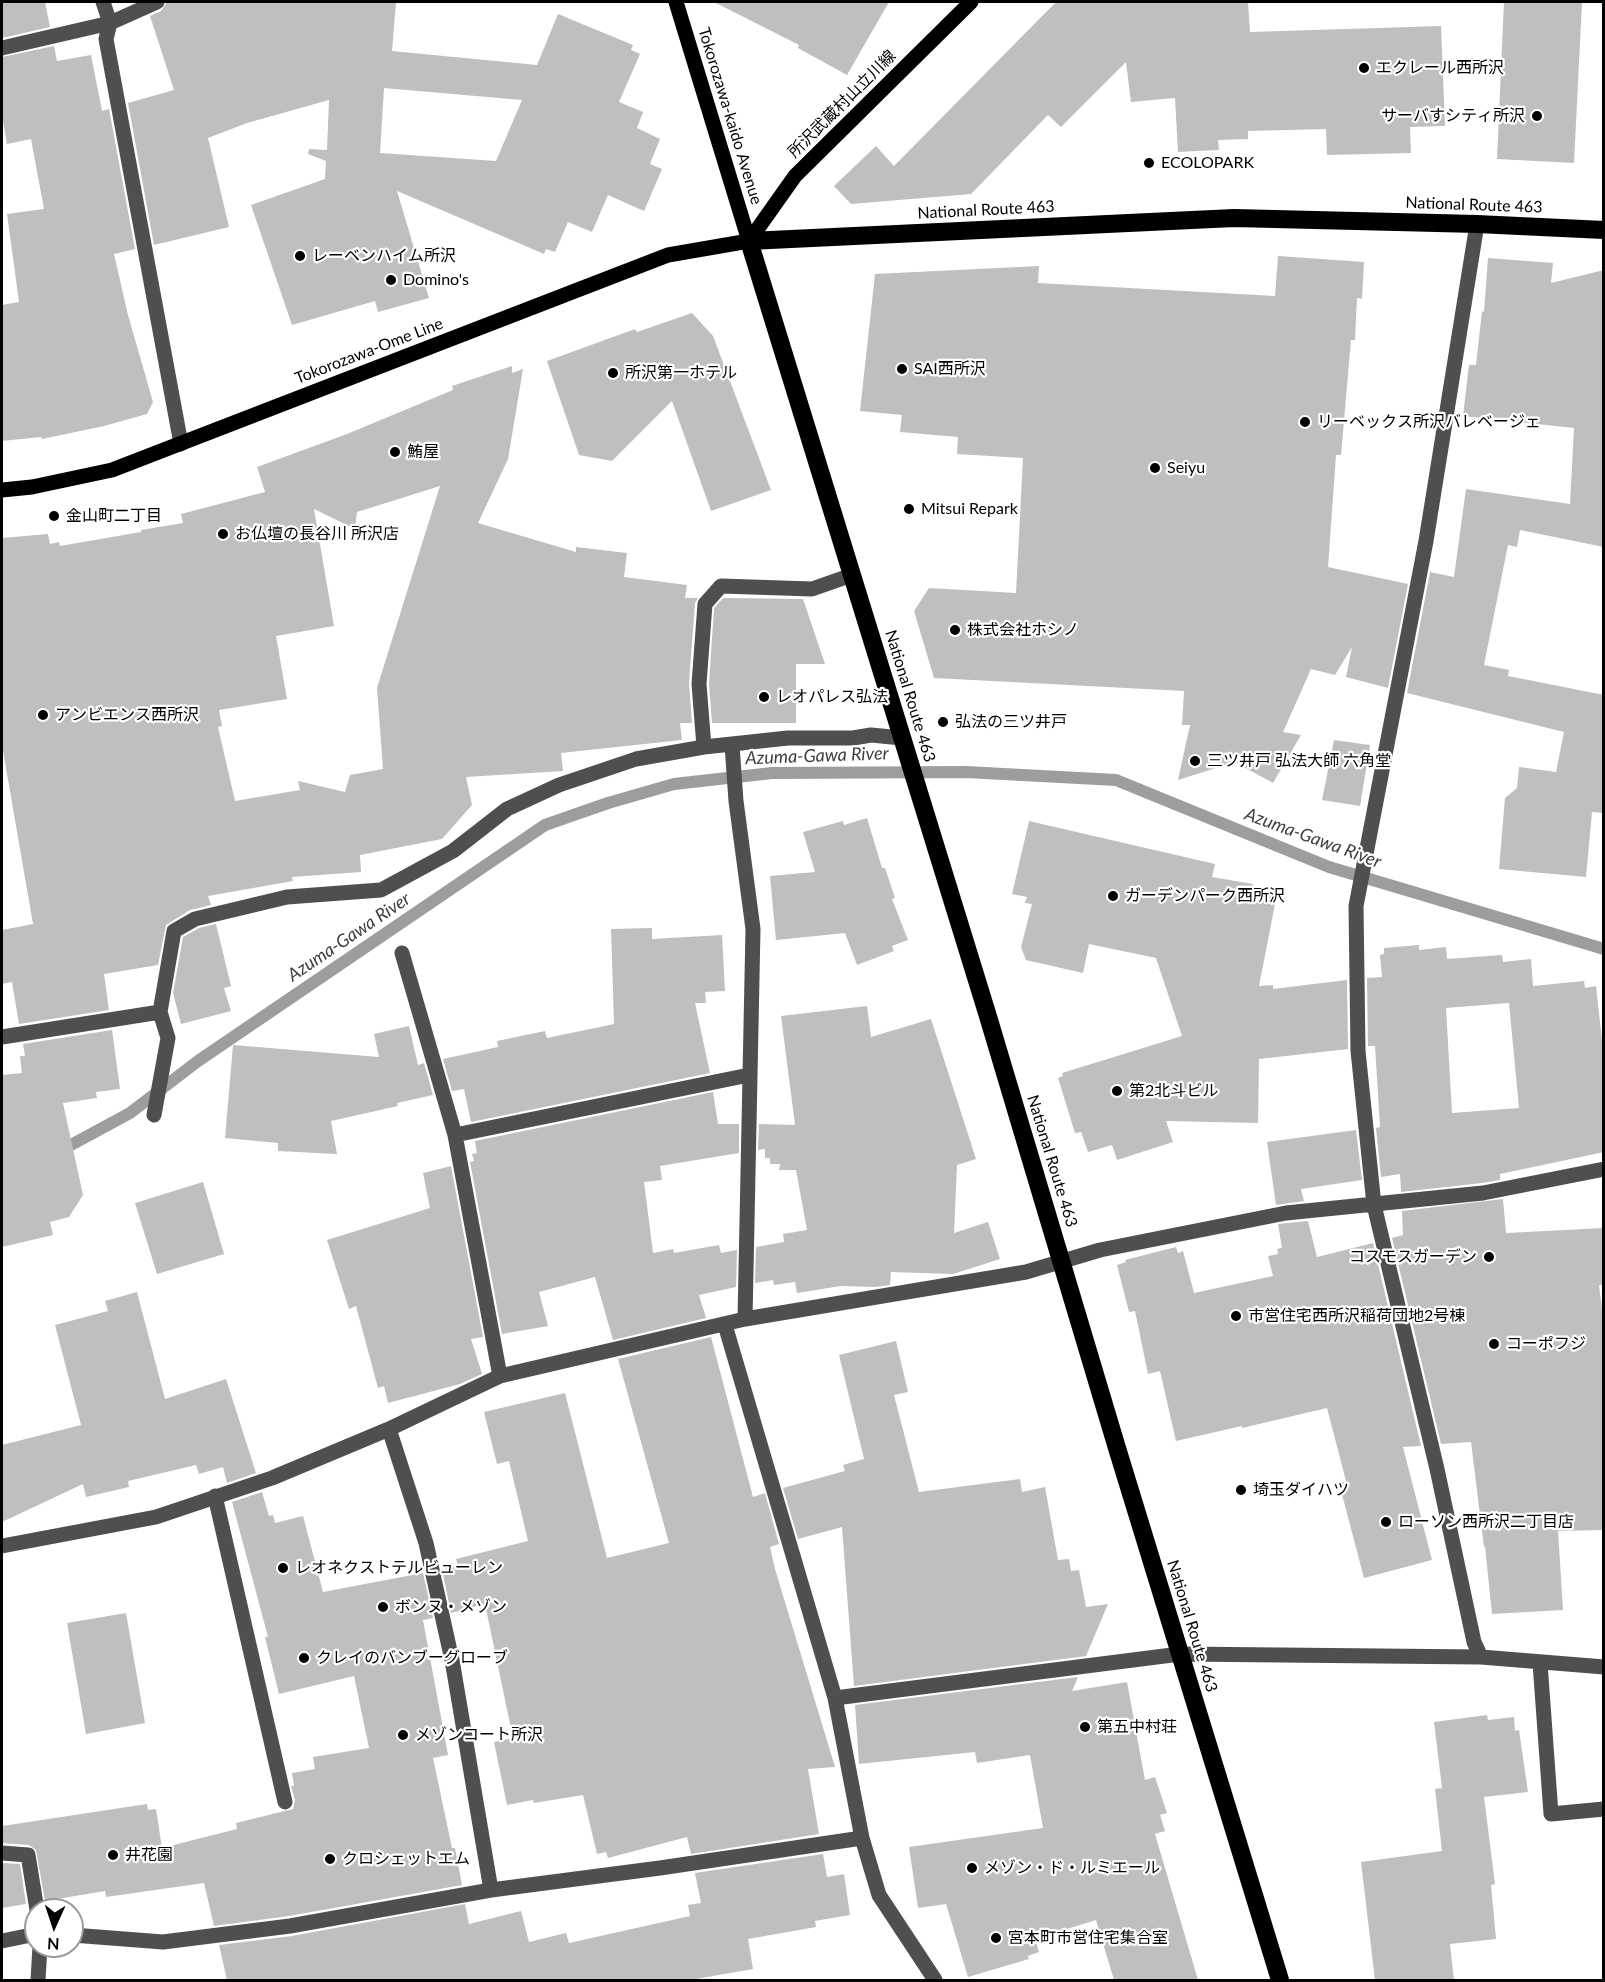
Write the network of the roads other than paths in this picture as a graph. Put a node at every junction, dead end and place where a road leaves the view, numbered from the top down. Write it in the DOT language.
graph roads {
  1 [pos="103,2"];
  2 [pos="157,2"];
  3 [pos="676,2"];
  4 [pos="971,2"];
  5 [pos="111,23"];
  6 [pos="2,48"];
  7 [pos="1477,224"];
  8 [pos="1604,230"];
  9 [pos="749,241"];
  10 [pos="181,444"];
  11 [pos="2,490"];
  12 [pos="852,575"];
  13 [pos="732,745"];
  14 [pos="905,746"];
  15 [pos="704,747"];
  16 [pos="402,953"];
  17 [pos="160,1012"];
  18 [pos="2,1037"];
  19 [pos="749,1075"];
  20 [pos="154,1115"];
  21 [pos="456,1135"];
  22 [pos="1604,1169"];
  23 [pos="1374,1204"];
  24 [pos="1062,1260"];
  25 [pos="745,1319"];
  26 [pos="725,1325"];
  27 [pos="500,1376"];
  28 [pos="389,1429"];
  29 [pos="216,1497"];
  30 [pos="2,1546"];
  31 [pos="1179,1654"];
  32 [pos="1481,1658"];
  33 [pos="1540,1663"];
  34 [pos="1604,1667"];
  35 [pos="835,1698"];
  36 [pos="285,1802"];
  37 [pos="1604,1809"];
  38 [pos="862,1838"];
  39 [pos="2,1853"];
  40 [pos="491,1890"];
  41 [pos="35,1898"];
  42 [pos="24,1936"];
  43 [pos="84,1936"];
  44 [pos="2,1941"];
  45 [pos="39,1958"];
  46 [pos="38,1980"];
  47 [pos="934,1980"];
  48 [pos="1280,1980"];
  1 -- 5 [label="street"];
  2 -- 5 [label="street"];
  3 -- 9 [label="main road, Tokorozawa-kaido Avenue"];
  4 -- 9 [label="main road, 所沢武蔵村山立川線"];
  5 -- 6 [label="street"];
  5 -- 10 [label="street"];
  7 -- 8 [label="highway, National Route 463"];
  7 -- 9 [label="highway, National Route 463"];
  7 -- 23 [label="street"];
  9 -- 10 [label="main road, Tokorozawa-Ome Line"];
  9 -- 12 [label="highway, National Route 463"];
  10 -- 11 [label="main road, Tokorozawa-Ome Line"];
  12 -- 14 [label="highway, National Route 463"];
  12 -- 15 [label="street"];
  13 -- 14 [label="street"];
  13 -- 15 [label="street"];
  13 -- 19 [label="street"];
  14 -- 24 [label="highway, National Route 463"];
  15 -- 17 [label="street"];
  16 -- 21 [label="street"];
  17 -- 18 [label="street"];
  17 -- 20 [label="street"];
  19 -- 21 [label="street"];
  19 -- 25 [label="street"];
  21 -- 27 [label="street"];
  22 -- 23 [label="street"];
  23 -- 24 [label="street"];
  23 -- 32 [label="street"];
  24 -- 25 [label="street"];
  24 -- 31 [label="highway, National Route 463"];
  25 -- 26 [label="street"];
  26 -- 27 [label="street"];
  26 -- 35 [label="street"];
  27 -- 28 [label="street"];
  28 -- 29 [label="street"];
  28 -- 40 [label="street"];
  29 -- 30 [label="street"];
  29 -- 36 [label="street"];
  31 -- 32 [label="street"];
  31 -- 35 [label="street"];
  31 -- 48 [label="highway, National Route 463"];
  32 -- 33 [label="street"];
  33 -- 34 [label="street"];
  33 -- 37 [label="street"];
  35 -- 38 [label="street"];
  38 -- 40 [label="street"];
  38 -- 47 [label="street"];
  39 -- 41 [label="street"];
  40 -- 43 [label="street"];
  42 -- 44 [label="street"];
  45 -- 46 [label="street"];
}
